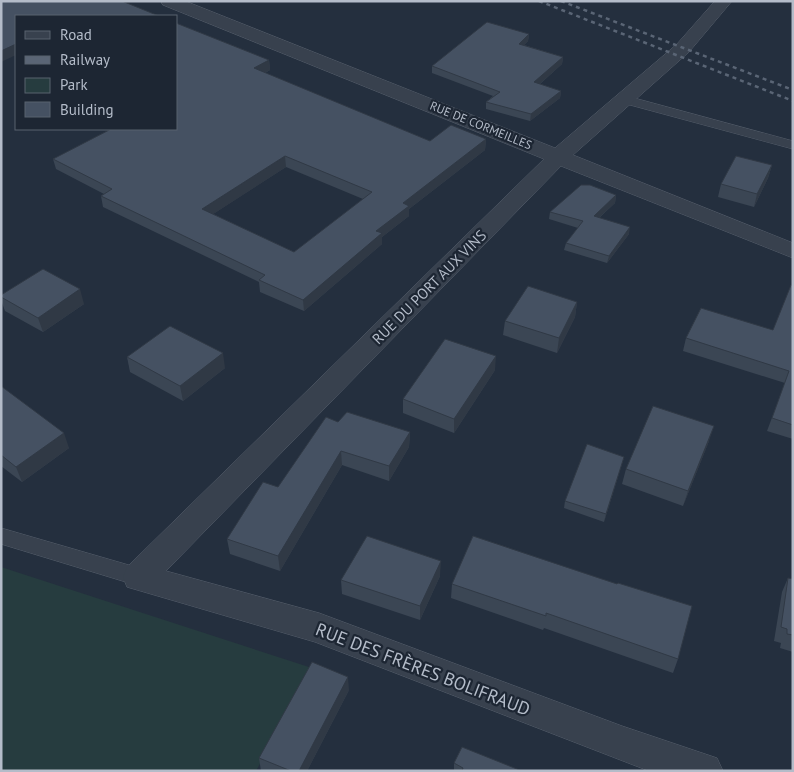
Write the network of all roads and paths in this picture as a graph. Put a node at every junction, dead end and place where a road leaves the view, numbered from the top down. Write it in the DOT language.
graph roads {
  1 [pos="169,1"];
  2 [pos="724,1"];
  3 [pos="624,99"];
  4 [pos="793,145"];
  5 [pos="559,156"];
  6 [pos="793,251"];
  7 [pos="1,536"];
  8 [pos="139,577"];
  9 [pos="704,771"];
  1 -- 5 [label="street, RUE DE CORMEILLES"];
  2 -- 3 [label="street, RUE DU PORT AUX VINS"];
  3 -- 4 [label="lane"];
  3 -- 5 [label="street, RUE DU PORT AUX VINS"];
  5 -- 6 [label="street, RUE DE CORMEILLES"];
  5 -- 8 [label="street, RUE DU PORT AUX VINS"];
  7 -- 8 [label="lane"];
  8 -- 9 [label="street, RUE DES FRÈRES BOLIFRAUD"];
}
